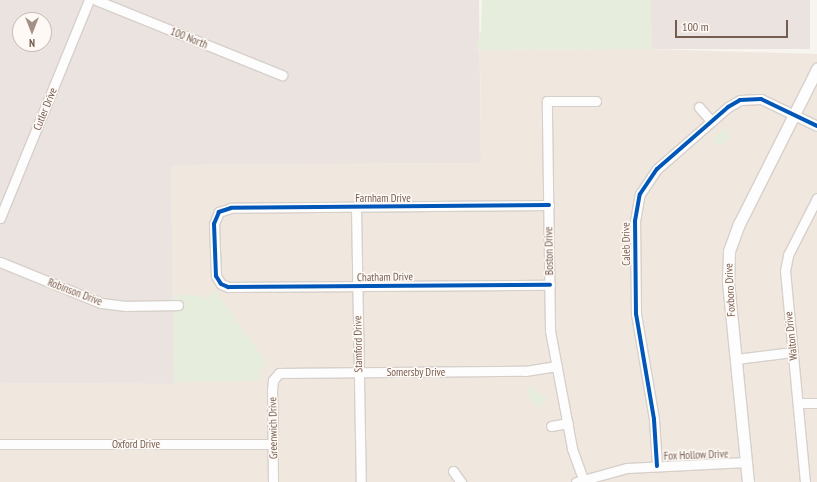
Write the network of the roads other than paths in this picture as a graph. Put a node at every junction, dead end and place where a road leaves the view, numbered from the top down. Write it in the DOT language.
graph roads {
  1 [pos="90,0"];
  2 [pos="96,0"];
  3 [pos="817,69"];
  4 [pos="282,76"];
  5 [pos="596,101"];
  6 [pos="699,107"];
  7 [pos="794,115"];
  8 [pos="712,121"];
  9 [pos="817,126"];
  10 [pos="817,198"];
  11 [pos="549,205"];
  12 [pos="356,207"];
  13 [pos="0,218"];
  14 [pos="0,262"];
  15 [pos="221,284"];
  16 [pos="550,284"];
  17 [pos="357,286"];
  18 [pos="178,305"];
  19 [pos="793,352"];
  20 [pos="736,358"];
  21 [pos="557,366"];
  22 [pos="358,372"];
  23 [pos="275,375"];
  24 [pos="817,402"];
  25 [pos="798,404"];
  26 [pos="568,423"];
  27 [pos="550,426"];
  28 [pos="0,444"];
  29 [pos="273,444"];
  30 [pos="746,462"];
  31 [pos="657,466"];
  32 [pos="454,471"];
  33 [pos="579,481"];
  34 [pos="273,482"];
  35 [pos="361,482"];
  36 [pos="461,482"];
  37 [pos="748,482"];
  38 [pos="805,482"];
  1 -- 13 [label="street, Cutler Drive"];
  2 -- 4 [label="street, 100 North"];
  3 -- 7 [label="street, Foxboro Drive"];
  5 -- 11 [label="street, Boston Drive"];
  6 -- 8 [label="street"];
  7 -- 8 [label="street, Caleb Drive"];
  7 -- 9 [label="street, Caleb Drive"];
  7 -- 20 [label="street, Foxboro Drive"];
  8 -- 31 [label="street, Caleb Drive"];
  10 -- 19 [label="street, Walton Drive"];
  11 -- 12 [label="street, Farnham Drive"];
  11 -- 16 [label="street, Boston Drive"];
  12 -- 15 [label="street, Farnham Drive"];
  12 -- 17 [label="street, Stamford Drive"];
  14 -- 18 [label="street, Robinson Drive"];
  15 -- 17 [label="street, Chatham Drive"];
  16 -- 17 [label="street, Chatham Drive"];
  16 -- 21 [label="street, Boston Drive"];
  17 -- 22 [label="street, Stamford Drive"];
  19 -- 20 [label="street"];
  19 -- 25 [label="street, Walton Drive"];
  20 -- 30 [label="street, Foxboro Drive"];
  21 -- 22 [label="street, Somersby Drive"];
  21 -- 26 [label="street, Boston Drive"];
  22 -- 23 [label="street, Somersby Drive"];
  22 -- 35 [label="street, Stamford Drive"];
  23 -- 29 [label="street, Greenwich Drive"];
  24 -- 25 [label="street"];
  25 -- 38 [label="street, Walton Drive"];
  26 -- 27 [label="street"];
  26 -- 33 [label="street, Boston Drive"];
  28 -- 29 [label="street, Oxford Drive"];
  29 -- 34 [label="street, Greenwich Drive"];
  30 -- 31 [label="street, Fox Hollow Drive"];
  30 -- 37 [label="street, Foxboro Drive"];
  31 -- 33 [label="street, Fox Hollow Drive"];
  32 -- 36 [label="street"];
}
